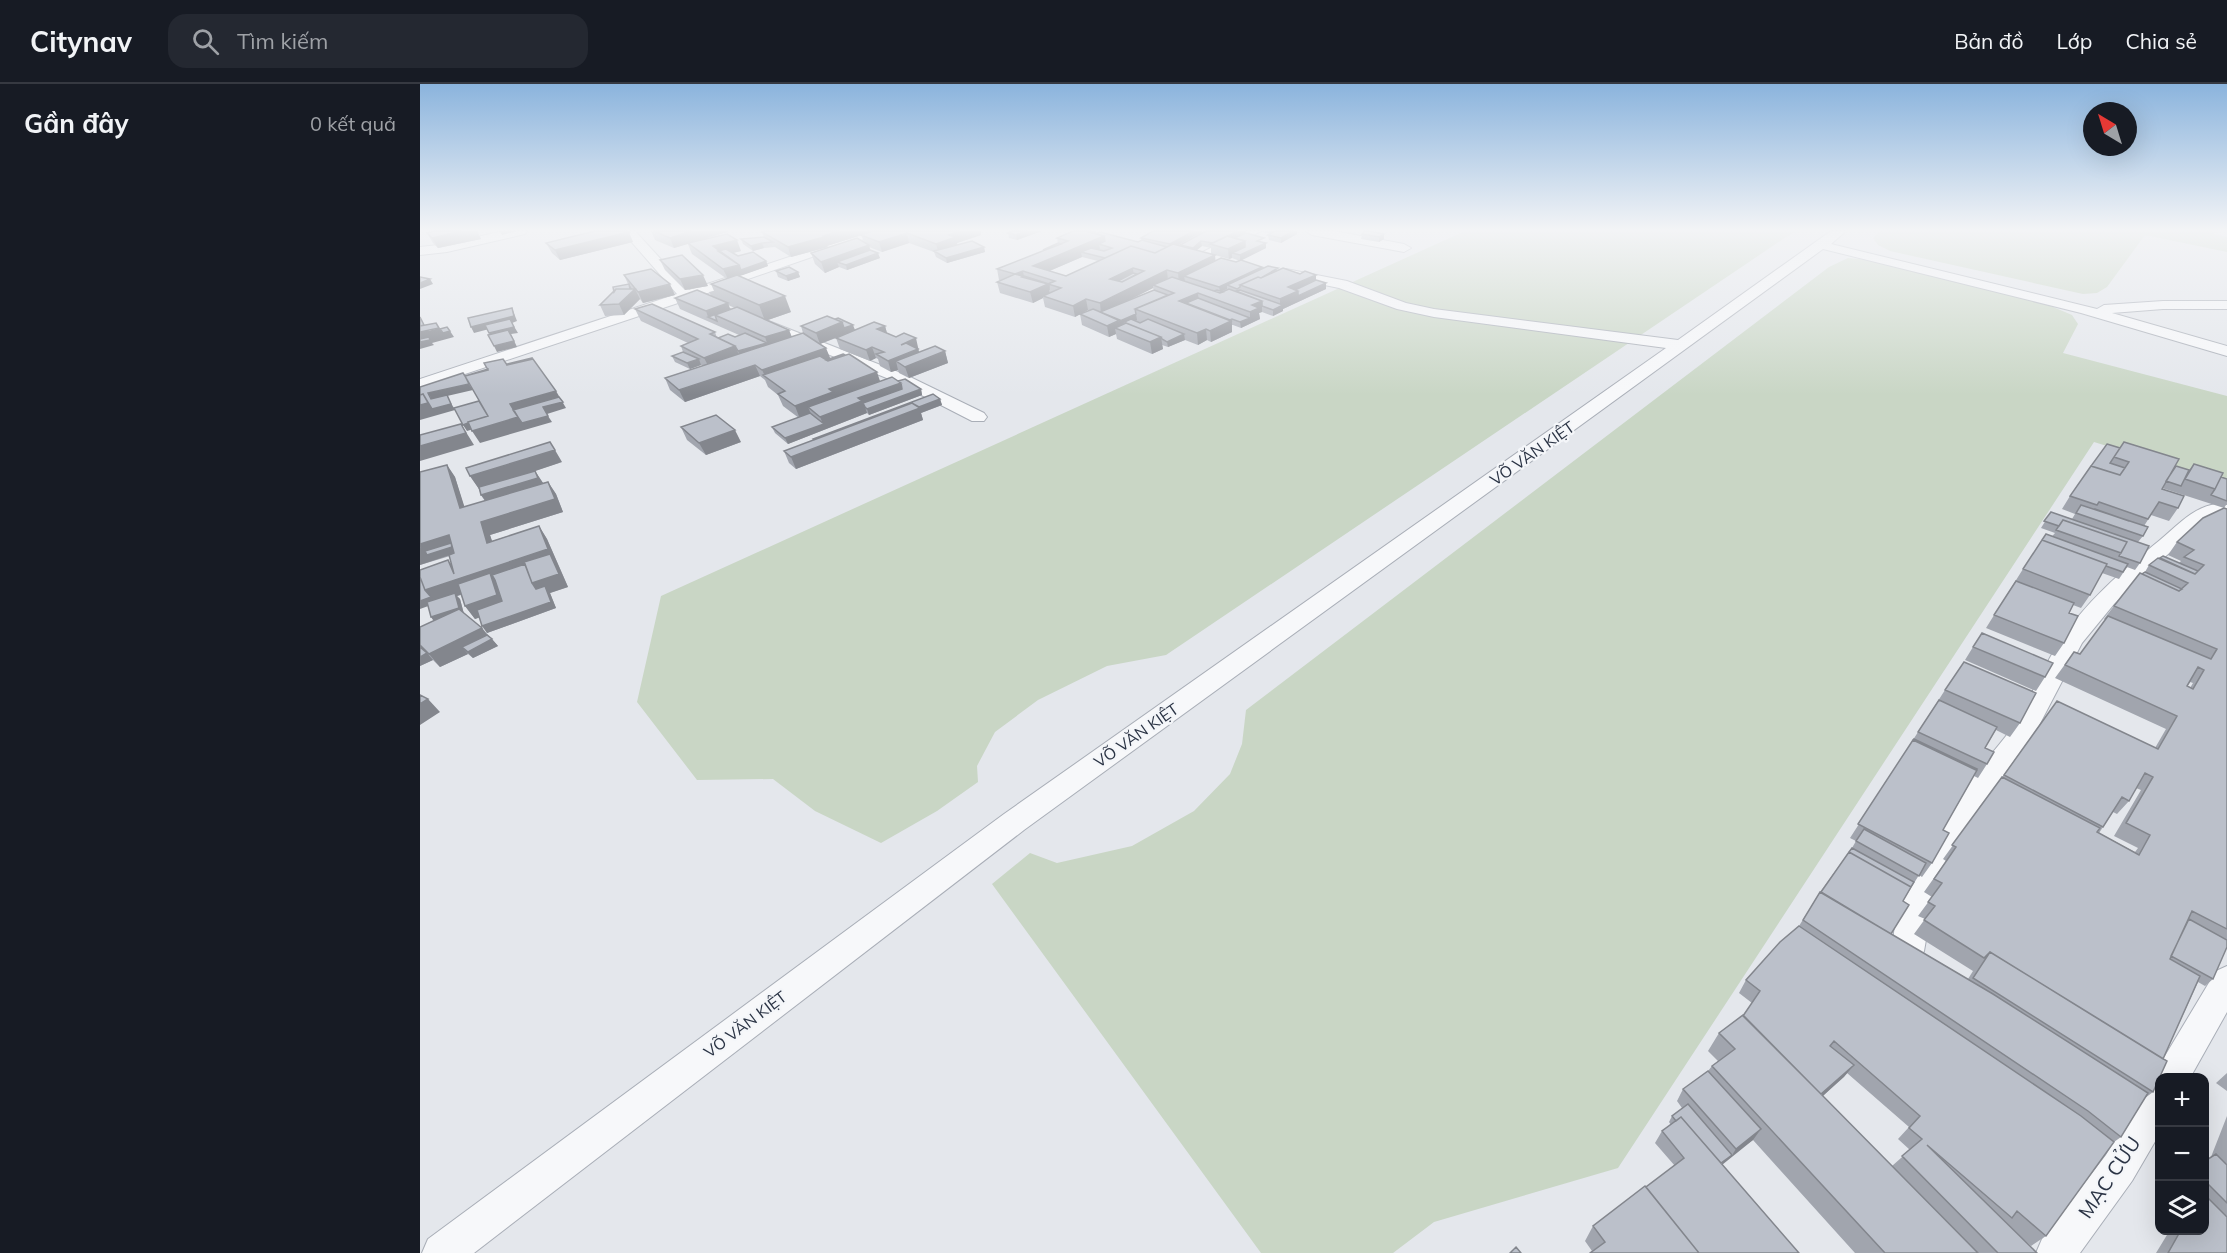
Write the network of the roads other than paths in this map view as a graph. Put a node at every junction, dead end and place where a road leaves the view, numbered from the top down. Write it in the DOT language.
graph roads {
  1 [pos="678,286"];
  2 [pos="718,286"];
  3 [pos="1346,286"];
  4 [pos="1765,286"];
  5 [pos="1986,286"];
  6 [pos="687,296"];
  7 [pos="721,305"];
  8 [pos="2227,305"];
  9 [pos="2086,310"];
  10 [pos="742,314"];
  11 [pos="1683,345"];
  12 [pos="2227,351"];
  13 [pos="420,384"];
  14 [pos="978,417"];
  15 [pos="2227,510"];
  16 [pos="1908,951"];
  17 [pos="2227,981"];
  18 [pos="2173,1073"];
  19 [pos="2155,1107"];
  20 [pos="442,1253"];
  21 [pos="2056,1253"];
  1 -- 6 [label="street"];
  2 -- 6 [label="street"];
  3 -- 11 [label="street"];
  4 -- 11 [label="street, VÕ VĂN KIỆT"];
  5 -- 9 [label="street"];
  6 -- 7 [label="street"];
  6 -- 13 [label="street"];
  8 -- 9 [label="street"];
  9 -- 12 [label="street"];
  10 -- 14 [label="street"];
  11 -- 20 [label="street, VÕ VĂN KIỆT"];
  15 -- 16 [label="street"];
  17 -- 18 [label="street"];
  19 -- 21 [label="street, MẠC CỬU"];
}
